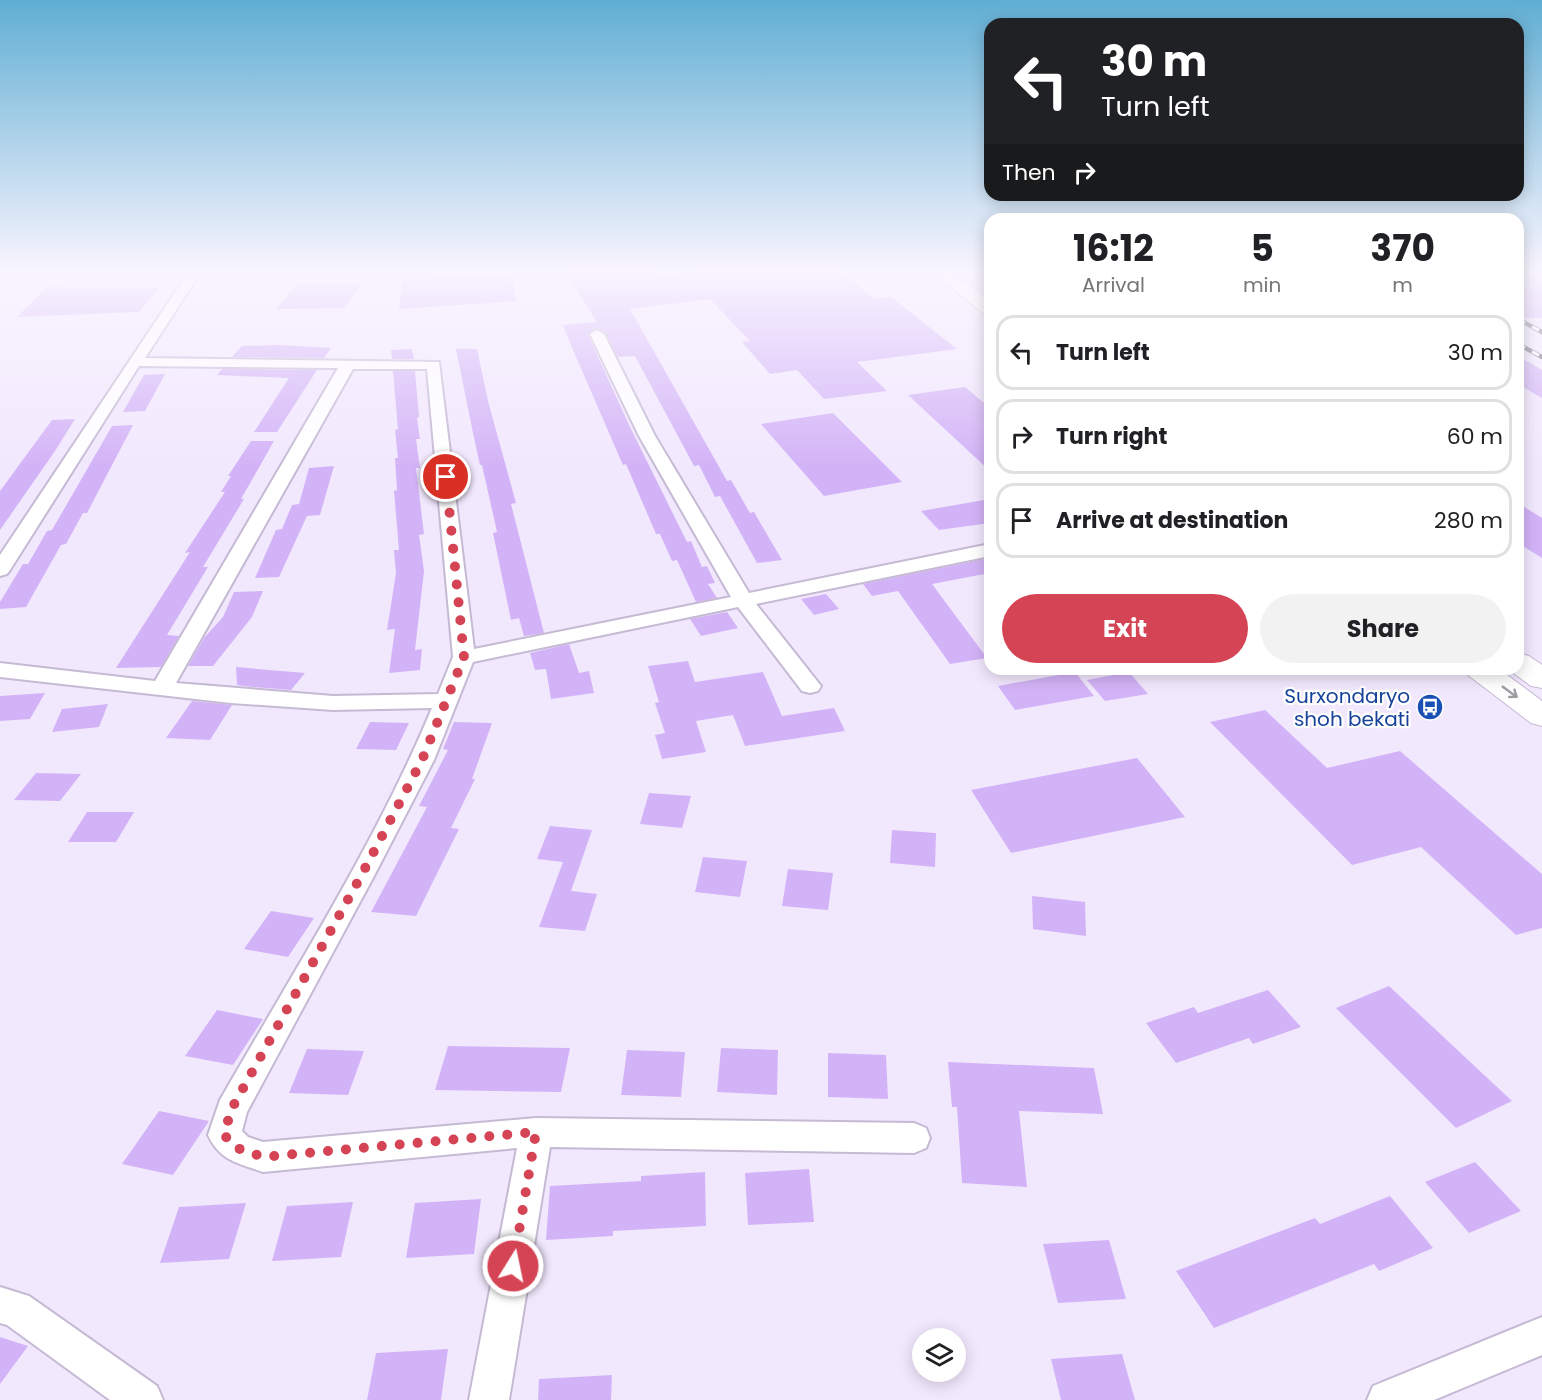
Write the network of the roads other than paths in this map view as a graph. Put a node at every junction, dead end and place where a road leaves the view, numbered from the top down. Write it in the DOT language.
graph roads {
  1 [pos="153,335"];
  2 [pos="598,335"];
  3 [pos="135,362"];
  4 [pos="348,364"];
  5 [pos="984,551"];
  6 [pos="0,570"];
  7 [pos="743,600"];
  8 [pos="464,657"];
  9 [pos="1524,666"];
  10 [pos="0,670"];
  11 [pos="1487,675"];
  12 [pos="1542,679"];
  13 [pos="810,686"];
  14 [pos="162,688"];
  15 [pos="444,701"];
  16 [pos="1542,716"];
  17 [pos="536,1132"];
  18 [pos="914,1138"];
  19 [pos="0,1305"];
  20 [pos="1542,1336"];
  21 [pos="143,1400"];
  22 [pos="489,1400"];
  23 [pos="1387,1400"];
  1 -- 3 [label="street"];
  2 -- 7 [label="street"];
  3 -- 4 [label="street"];
  3 -- 6 [label="street"];
  4 -- 8 [label="street"];
  4 -- 14 [label="street"];
  5 -- 7 [label="street"];
  7 -- 8 [label="street"];
  7 -- 13 [label="street"];
  8 -- 15 [label="street"];
  9 -- 12 [label="main road"];
  10 -- 14 [label="street"];
  11 -- 16 [label="main road, one-way"];
  14 -- 15 [label="street"];
  15 -- 17 [label="street"];
  17 -- 18 [label="street"];
  17 -- 22 [label="street"];
  19 -- 21 [label="street"];
  20 -- 23 [label="street"];
}
